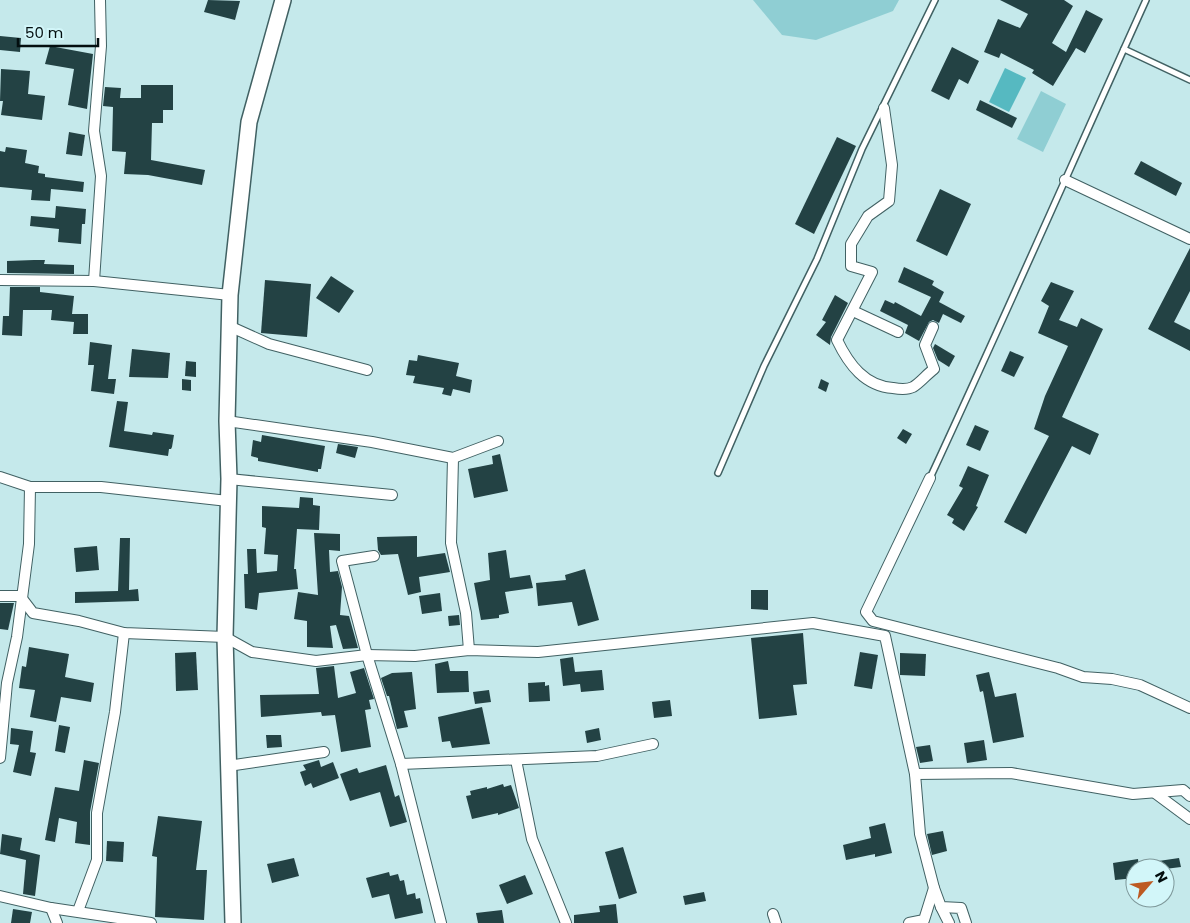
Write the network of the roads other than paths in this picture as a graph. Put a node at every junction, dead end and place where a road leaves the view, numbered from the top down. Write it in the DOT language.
graph roads {
  1 [pos="100,0"];
  2 [pos="283,0"];
  3 [pos="936,0"];
  4 [pos="1146,0"];
  5 [pos="1124,49"];
  6 [pos="1190,80"];
  7 [pos="884,108"];
  8 [pos="1065,180"];
  9 [pos="1190,239"];
  10 [pos="0,277"];
  11 [pos="94,281"];
  12 [pos="230,296"];
  13 [pos="853,311"];
  14 [pos="229,326"];
  15 [pos="933,327"];
  16 [pos="898,332"];
  17 [pos="368,370"];
  18 [pos="227,421"];
  19 [pos="498,440"];
  20 [pos="453,458"];
  21 [pos="718,473"];
  22 [pos="0,477"];
  23 [pos="930,478"];
  24 [pos="229,479"];
  25 [pos="30,487"];
  26 [pos="392,495"];
  27 [pos="228,501"];
  28 [pos="374,556"];
  29 [pos="0,596"];
  30 [pos="20,596"];
  31 [pos="124,634"];
  32 [pos="225,637"];
  33 [pos="469,650"];
  34 [pos="367,655"];
  35 [pos="1190,708"];
  36 [pos="653,744"];
  37 [pos="324,752"];
  38 [pos="0,758"];
  39 [pos="516,760"];
  40 [pos="400,764"];
  41 [pos="228,766"];
  42 [pos="915,774"];
  43 [pos="1155,794"];
  44 [pos="1190,796"];
  45 [pos="1190,819"];
  46 [pos="934,888"];
  47 [pos="0,896"];
  48 [pos="85,897"];
  49 [pos="941,907"];
  50 [pos="51,908"];
  51 [pos="78,911"];
  52 [pos="92,913"];
  53 [pos="57,923"];
  54 [pos="151,923"];
  55 [pos="233,923"];
  56 [pos="441,923"];
  57 [pos="566,923"];
  58 [pos="909,923"];
  59 [pos="949,923"];
  60 [pos="966,923"];
  1 -- 11 [label="street"];
  2 -- 12 [label="street"];
  3 -- 7 [label="lane"];
  4 -- 5 [label="lane"];
  5 -- 6 [label="lane"];
  5 -- 8 [label="lane"];
  7 -- 13 [label="street"];
  7 -- 21 [label="lane"];
  8 -- 9 [label="street"];
  8 -- 23 [label="lane"];
  10 -- 11 [label="street"];
  11 -- 12 [label="street"];
  12 -- 14 [label="street"];
  13 -- 15 [label="street"];
  13 -- 16 [label="street"];
  14 -- 17 [label="street"];
  14 -- 18 [label="street"];
  18 -- 20 [label="street"];
  18 -- 24 [label="street"];
  19 -- 20 [label="street"];
  20 -- 33 [label="street"];
  22 -- 25 [label="street"];
  23 -- 35 [label="street"];
  24 -- 26 [label="street"];
  24 -- 27 [label="street"];
  25 -- 27 [label="street"];
  25 -- 30 [label="street"];
  27 -- 32 [label="street"];
  28 -- 34 [label="street"];
  29 -- 30 [label="street"];
  30 -- 31 [label="street"];
  30 -- 38 [label="street"];
  31 -- 32 [label="street"];
  31 -- 48 [label="street"];
  32 -- 34 [label="street"];
  32 -- 41 [label="street"];
  33 -- 34 [label="street"];
  33 -- 42 [label="street"];
  34 -- 40 [label="street"];
  36 -- 39 [label="street"];
  37 -- 41 [label="street"];
  39 -- 40 [label="street"];
  39 -- 57 [label="street"];
  40 -- 56 [label="street"];
  41 -- 55 [label="street"];
  42 -- 43 [label="street"];
  42 -- 46 [label="street"];
  43 -- 44 [label="street"];
  43 -- 45 [label="street"];
  46 -- 49 [label="street"];
  46 -- 58 [label="street"];
  47 -- 50 [label="street"];
  48 -- 51 [label="street"];
  48 -- 52 [label="street"];
  49 -- 59 [label="street"];
  49 -- 60 [label="street"];
  50 -- 51 [label="street"];
  50 -- 53 [label="street"];
  51 -- 52 [label="street"];
  52 -- 54 [label="street"];
}
